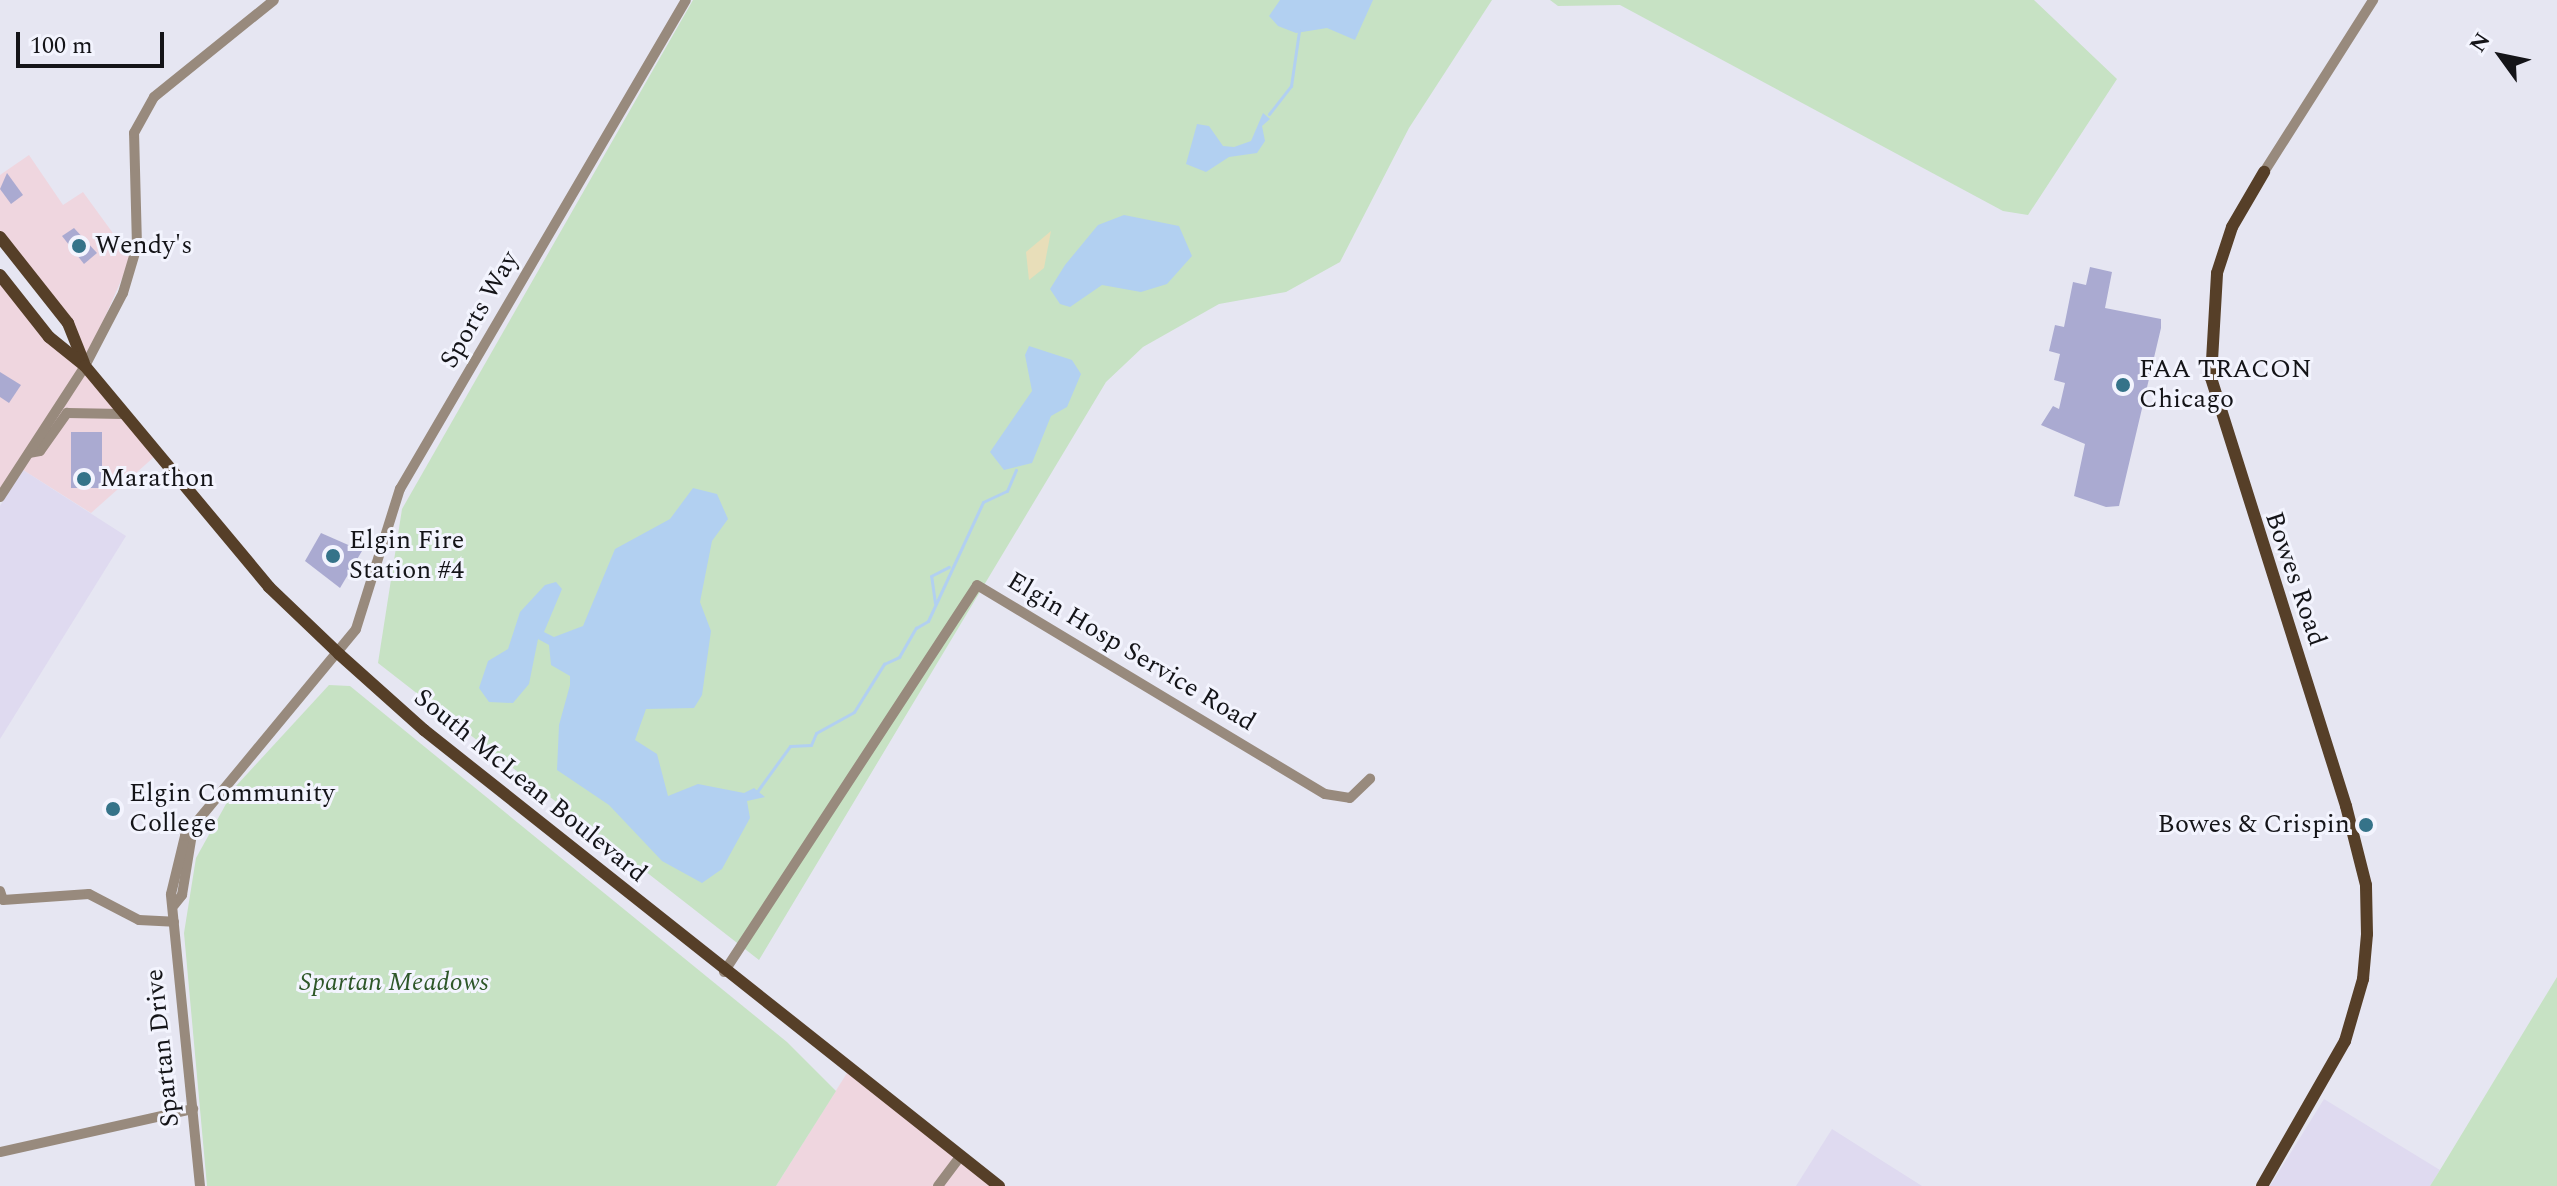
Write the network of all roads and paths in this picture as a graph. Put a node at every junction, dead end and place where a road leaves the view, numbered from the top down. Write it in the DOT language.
graph roads {
  1 [pos="274,0"];
  2 [pos="686,0"];
  3 [pos="2373,0"];
  4 [pos="2264,172"];
  5 [pos="0,237"];
  6 [pos="0,275"];
  7 [pos="85,366"];
  8 [pos="123,414"];
  9 [pos="29,453"];
  10 [pos="0,497"];
  11 [pos="339,654"];
  12 [pos="1370,779"];
  13 [pos="0,891"];
  14 [pos="174,922"];
  15 [pos="724,972"];
  16 [pos="193,1109"];
  17 [pos="0,1152"];
  18 [pos="960,1157"];
  19 [pos="200,1186"];
  20 [pos="938,1186"];
  21 [pos="999,1186"];
  22 [pos="2262,1186"];
  1 -- 7 [label="street"];
  2 -- 11 [label="street, Sports Way"];
  3 -- 4 [label="street, Bowes Road"];
  4 -- 22 [label="main road, Bowes Road"];
  5 -- 7 [label="main road, South McLean Boulevard"];
  6 -- 7 [label="main road, South McLean Boulevard"];
  7 -- 8 [label="main road, South McLean Boulevard"];
  7 -- 9 [label="street"];
  8 -- 9 [label="street"];
  8 -- 11 [label="main road, South McLean Boulevard"];
  9 -- 10 [label="street"];
  11 -- 14 [label="street, Spartan Drive"];
  11 -- 15 [label="main road, South McLean Boulevard"];
  12 -- 15 [label="street, Elgin Hosp Service Road"];
  13 -- 14 [label="street"];
  14 -- 16 [label="street, Spartan Drive"];
  15 -- 18 [label="main road, South McLean Boulevard"];
  16 -- 17 [label="street"];
  16 -- 19 [label="street, Spartan Drive"];
  18 -- 20 [label="street"];
  18 -- 21 [label="main road, South McLean Boulevard"];
}
